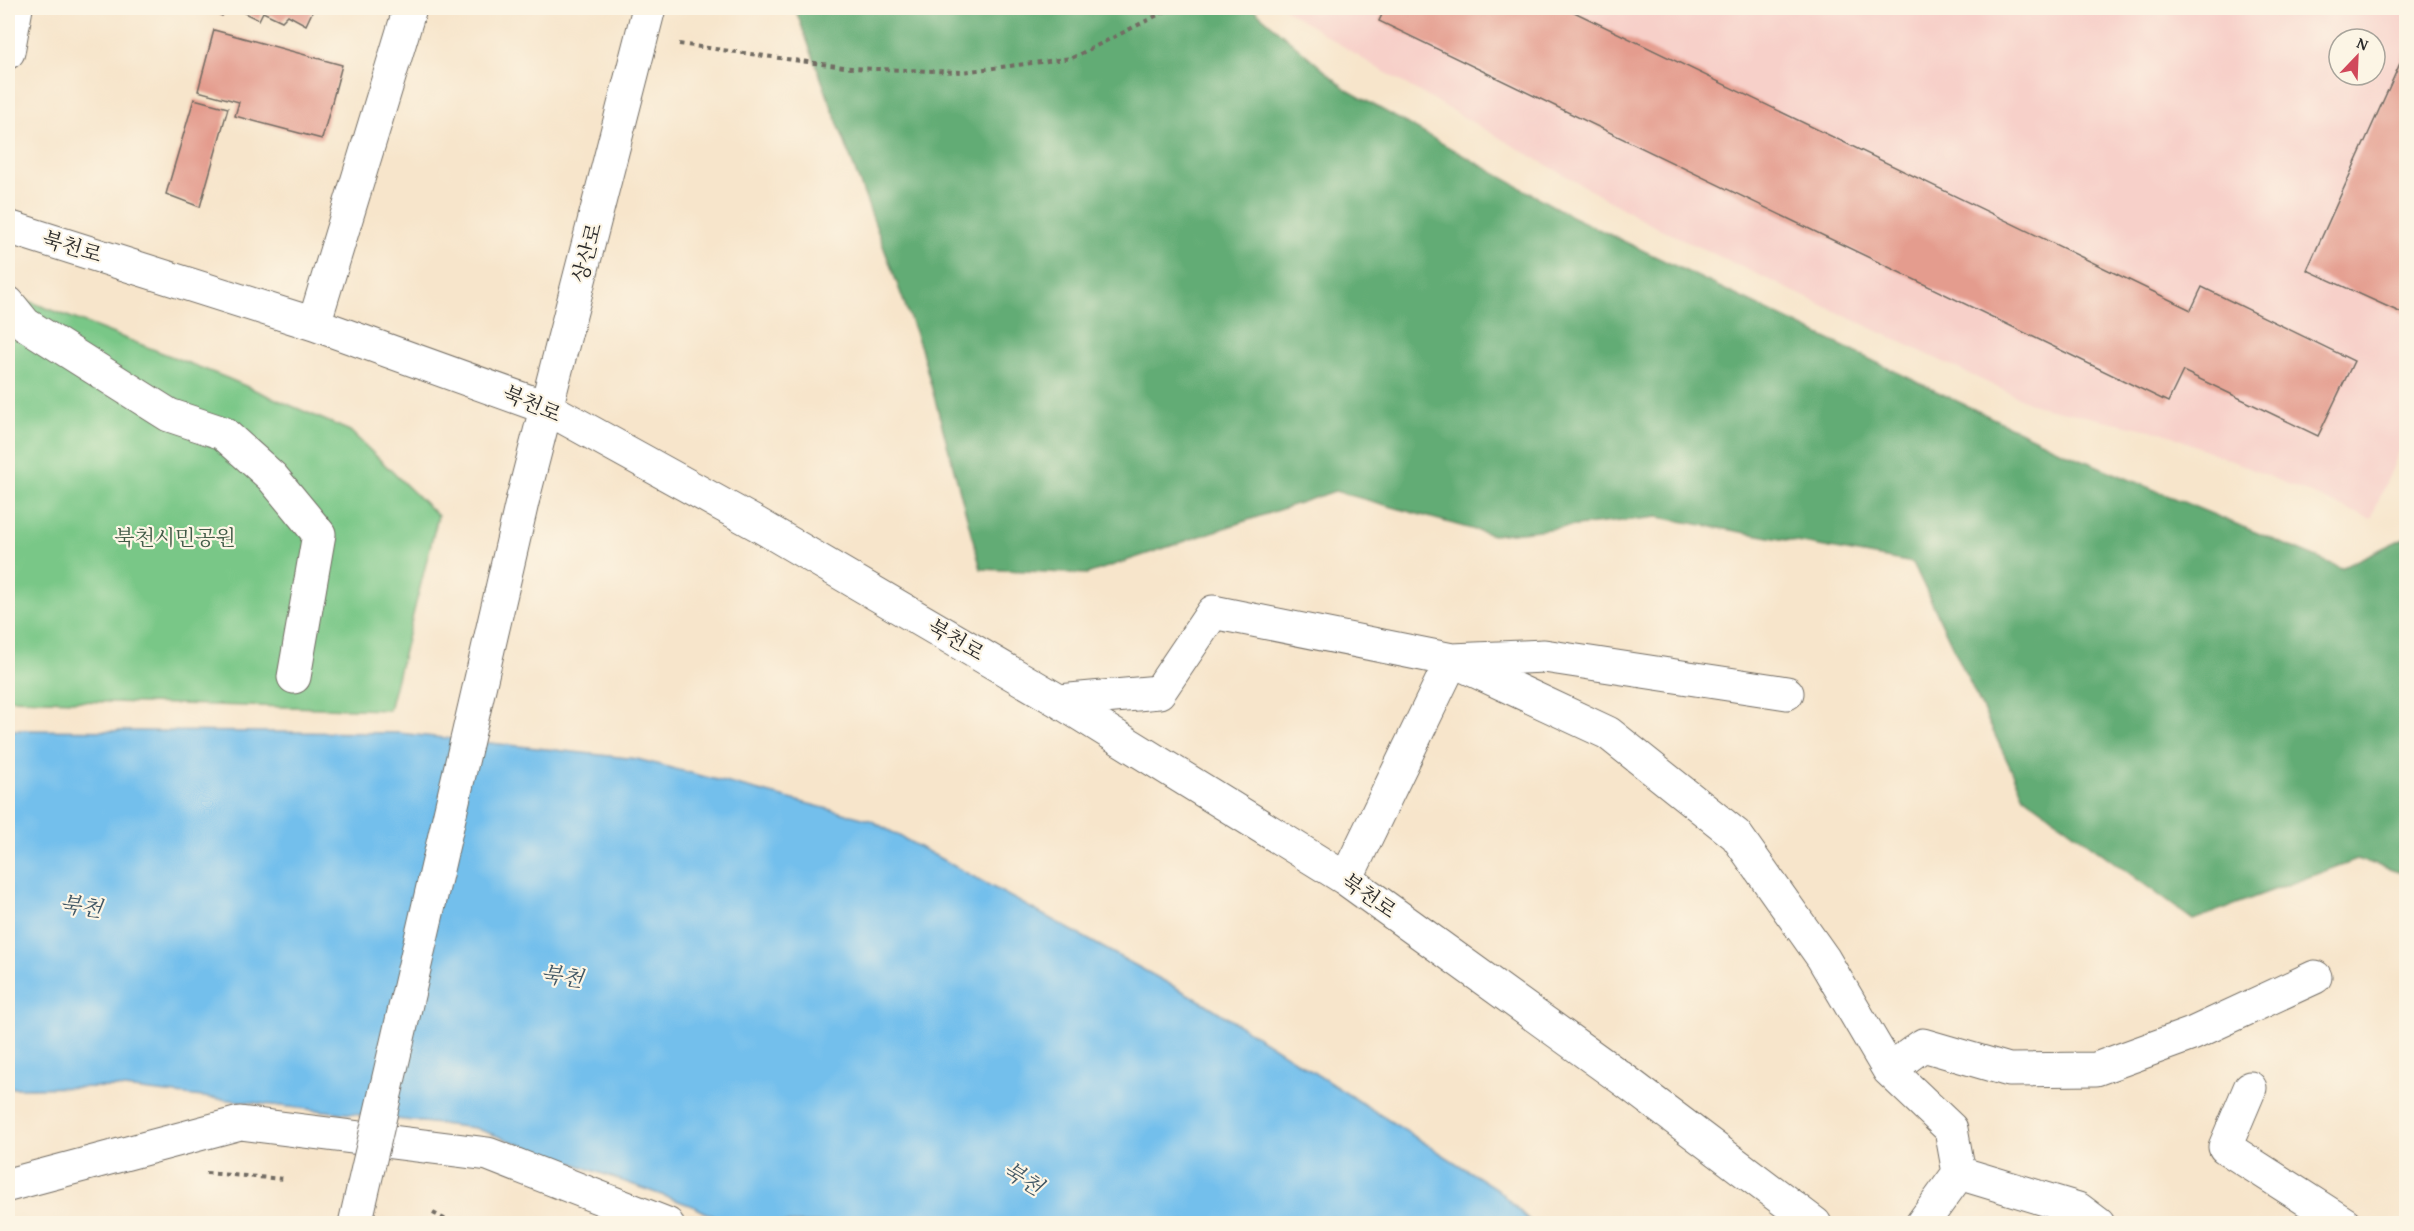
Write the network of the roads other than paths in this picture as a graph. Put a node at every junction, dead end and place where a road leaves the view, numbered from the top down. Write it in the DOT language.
graph roads {
  1 [pos="16,8"];
  2 [pos="410,8"];
  3 [pos="646,23"];
  4 [pos="8,52"];
  5 [pos="8,227"];
  6 [pos="8,303"];
  7 [pos="314,324"];
  8 [pos="547,408"];
  9 [pos="1452,660"];
  10 [pos="294,677"];
  11 [pos="1787,693"];
  12 [pos="1059,700"];
  13 [pos="1346,879"];
  14 [pos="2315,977"];
  15 [pos="1889,1071"];
  16 [pos="2250,1088"];
  17 [pos="1959,1173"];
  18 [pos="8,1185"];
  19 [pos="355,1224"];
  20 [pos="666,1224"];
  21 [pos="1815,1224"];
  22 [pos="1922,1224"];
  23 [pos="2098,1224"];
  24 [pos="2345,1224"];
  1 -- 4 [label="street"];
  2 -- 7 [label="street"];
  3 -- 8 [label="street, 상산로"];
  5 -- 7 [label="street, 북천로"];
  6 -- 10 [label="street"];
  7 -- 8 [label="street, 북천로"];
  8 -- 12 [label="street, 북천로"];
  8 -- 19 [label="street, 상산로, bridge"];
  9 -- 11 [label="street"];
  9 -- 12 [label="street"];
  9 -- 13 [label="street"];
  9 -- 15 [label="street"];
  12 -- 13 [label="street, 북천로"];
  13 -- 21 [label="street, 북천로"];
  14 -- 15 [label="street"];
  15 -- 17 [label="street"];
  16 -- 24 [label="street"];
  17 -- 22 [label="street"];
  17 -- 23 [label="street"];
  18 -- 20 [label="street"];
}
